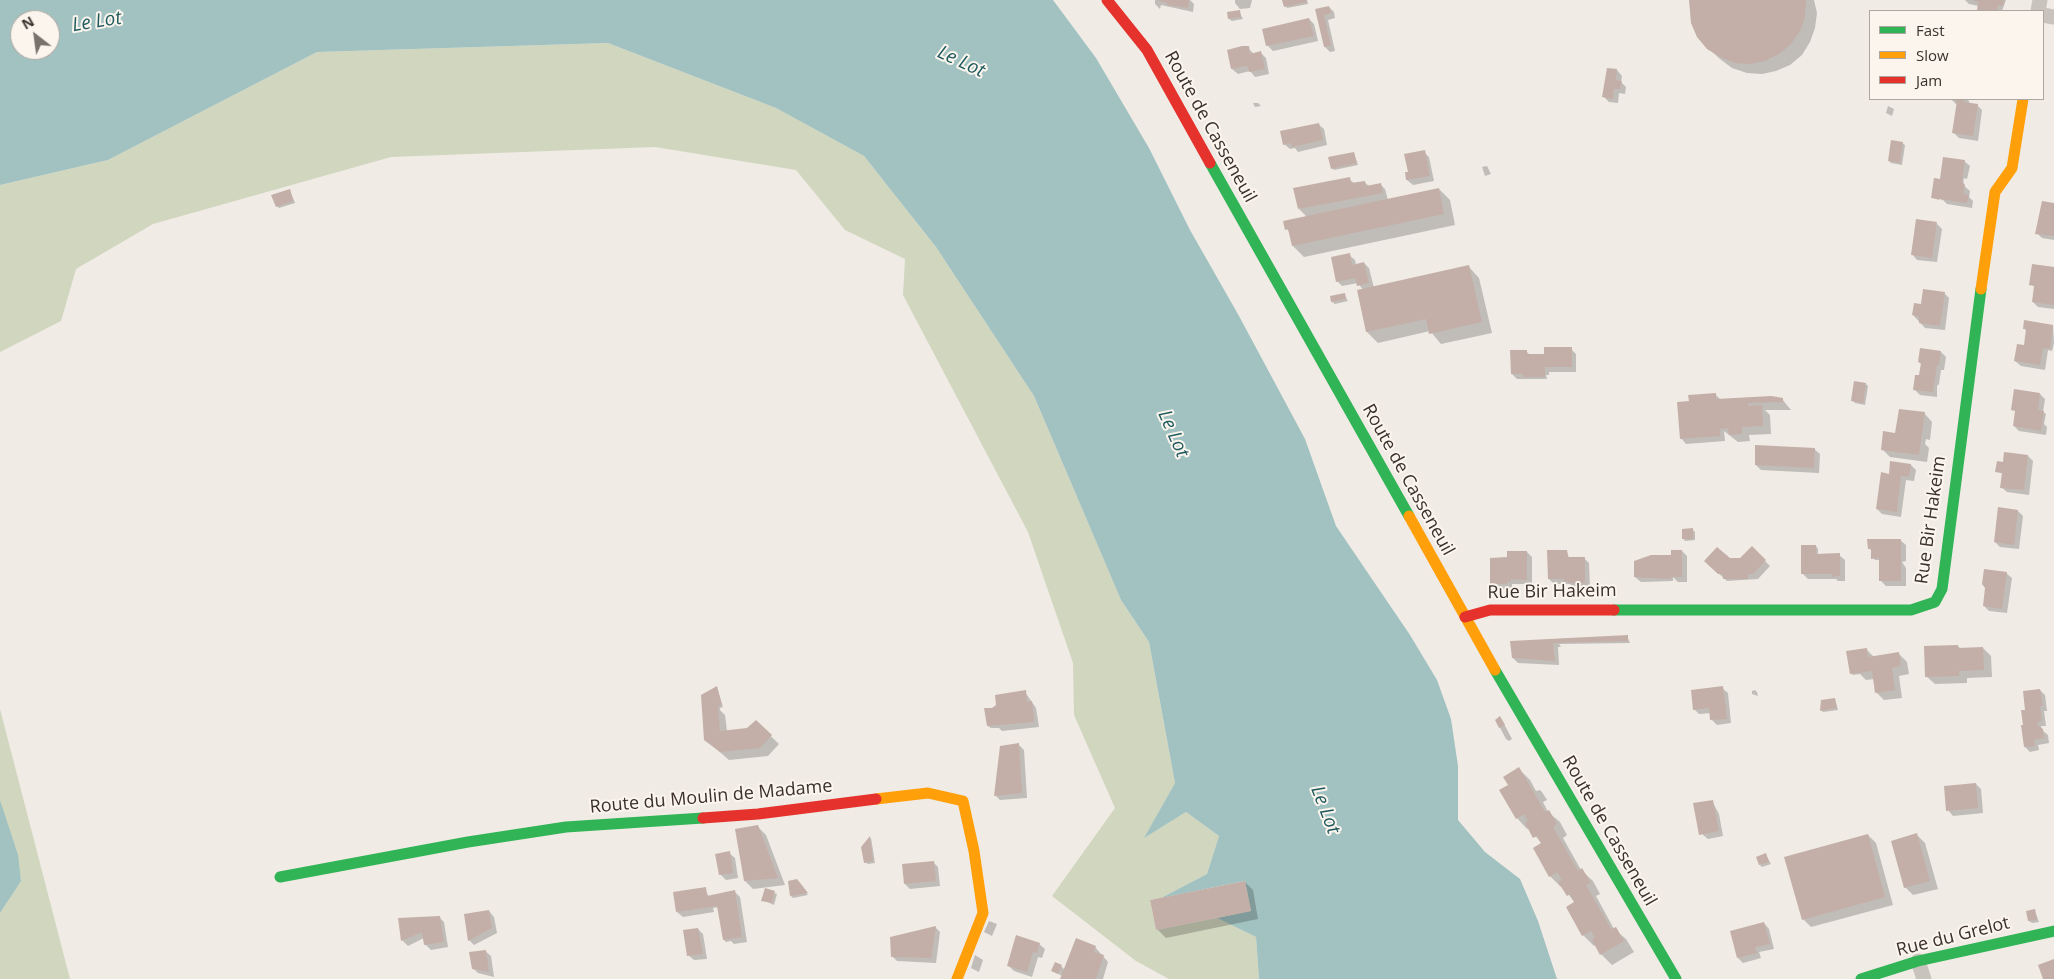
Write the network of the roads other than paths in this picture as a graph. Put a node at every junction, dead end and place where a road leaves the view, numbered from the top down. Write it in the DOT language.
graph roads {
  1 [pos="1107,0"];
  2 [pos="2023,100"];
  3 [pos="1465,616"];
  4 [pos="280,877"];
  5 [pos="2054,931"];
  6 [pos="1918,961"];
  7 [pos="958,979"];
  8 [pos="1676,979"];
  9 [pos="1861,979"];
  10 [pos="1924,979"];
  1 -- 3 [label="street, Route de Casseneuil"];
  2 -- 3 [label="street, Rue Bir Hakeim"];
  3 -- 8 [label="street, Route de Casseneuil"];
  4 -- 7 [label="street, Route du Moulin de Madame"];
  5 -- 6 [label="street, Rue du Grelot"];
  6 -- 9 [label="street, Rue du Grelot"];
  6 -- 10 [label="street"];
}
